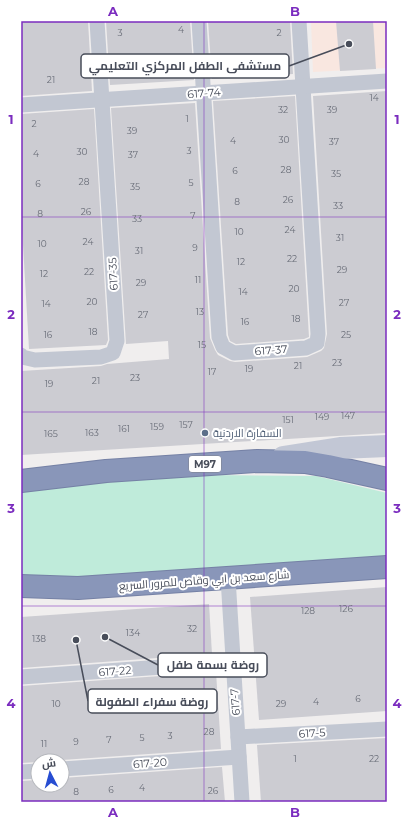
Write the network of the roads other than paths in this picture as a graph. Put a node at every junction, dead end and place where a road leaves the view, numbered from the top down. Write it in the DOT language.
graph roads {
  1 [pos="97,21"];
  2 [pos="199,21"];
  3 [pos="299,21"];
  4 [pos="387,81"];
  5 [pos="303,86"];
  6 [pos="204,93"];
  7 [pos="102,100"];
  8 [pos="21,105"];
  9 [pos="21,355"];
  10 [pos="387,446"];
  11 [pos="257,460"];
  12 [pos="75,474"];
  13 [pos="21,475"];
  14 [pos="387,480"];
  15 [pos="21,481"];
  16 [pos="387,567"];
  17 [pos="228,578"];
  18 [pos="21,586"];
  19 [pos="78,588"];
  20 [pos="21,592"];
  21 [pos="233,662"];
  22 [pos="21,677"];
  23 [pos="387,729"];
  24 [pos="238,737"];
  25 [pos="239,757"];
  26 [pos="70,768"];
  27 [pos="242,802"];
  1 -- 7 [label="street"];
  2 -- 6 [label="street"];
  3 -- 5 [label="street"];
  4 -- 5 [label="street, 617-74"];
  5 -- 6 [label="street, 617-74"];
  5 -- 6 [label="street, 617-37"];
  6 -- 7 [label="street, 617-74"];
  7 -- 8 [label="street, 617-74"];
  7 -- 9 [label="street, 617-35"];
  10 -- 11 [label="street"];
  11 -- 12 [label="highway, M97"];
  11 -- 14 [label="highway, M97"];
  12 -- 13 [label="street"];
  12 -- 15 [label="highway, M97"];
  16 -- 17 [label="highway, شارع سعد بن ابي وقاص للمرور السريع"];
  17 -- 19 [label="highway, شارع سعد بن ابي وقاص للمرور السريع"];
  17 -- 21 [label="street, 617-7"];
  18 -- 19 [label="highway, شارع سعد بن ابي وقاص للمرور السريع"];
  19 -- 20 [label="street"];
  21 -- 22 [label="street, 617-22"];
  21 -- 24 [label="street, 617-7"];
  23 -- 24 [label="street, 617-5"];
  24 -- 25 [label="street, 617-7"];
  25 -- 26 [label="street, 617-20"];
  25 -- 27 [label="street, 617-7"];
}
